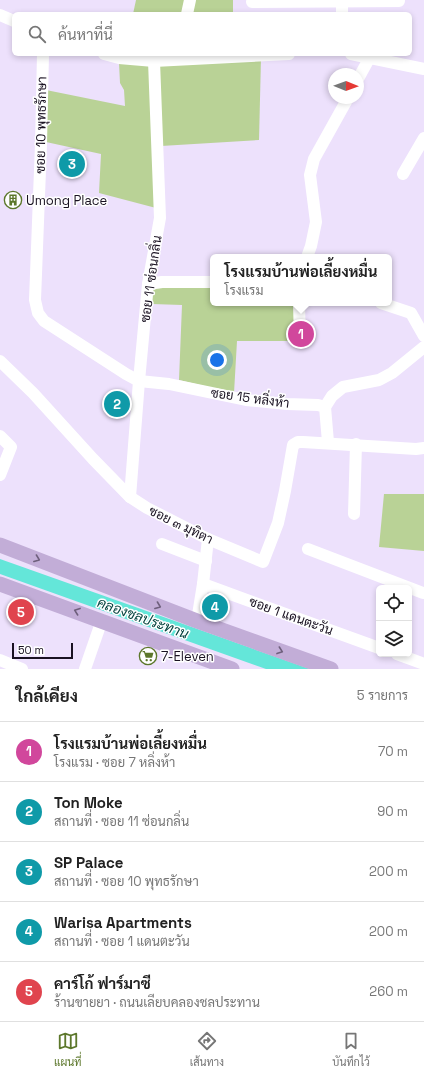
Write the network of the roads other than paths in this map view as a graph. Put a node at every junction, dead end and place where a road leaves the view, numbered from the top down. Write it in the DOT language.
graph roads {
  1 [pos="190,0"];
  2 [pos="342,1"];
  3 [pos="399,1"];
  4 [pos="252,2"];
  5 [pos="188,12"];
  6 [pos="342,12"];
  7 [pos="0,15"];
  8 [pos="12,20"];
  9 [pos="43,56"];
  10 [pos="112,56"];
  11 [pos="217,56"];
  12 [pos="364,56"];
  13 [pos="181,57"];
  14 [pos="370,57"];
  15 [pos="154,61"];
  16 [pos="364,68"];
  17 [pos="424,69"];
  18 [pos="345,104"];
  19 [pos="424,138"];
  20 [pos="403,174"];
  21 [pos="308,254"];
  22 [pos="210,282"];
  23 [pos="148,284"];
  24 [pos="299,306"];
  25 [pos="390,306"];
  26 [pos="424,336"];
  27 [pos="300,341"];
  28 [pos="424,347"];
  29 [pos="0,361"];
  30 [pos="139,381"];
  31 [pos="325,407"];
  32 [pos="0,436"];
  33 [pos="328,442"];
  34 [pos="356,444"];
  35 [pos="424,448"];
  36 [pos="0,475"];
  37 [pos="130,497"];
  38 [pos="354,514"];
  39 [pos="208,539"];
  40 [pos="162,544"];
  41 [pos="0,545"];
  42 [pos="308,549"];
  43 [pos="206,561"];
  44 [pos="0,584"];
  45 [pos="203,584"];
  46 [pos="424,595"];
  47 [pos="102,620"];
  48 [pos="197,621"];
  49 [pos="376,647"];
  50 [pos="405,657"];
  51 [pos="3,664"];
  52 [pos="424,664"];
  53 [pos="226,668"];
  54 [pos="22,669"];
  55 [pos="85,669"];
  56 [pos="331,669"];
  1 -- 5 [label="street"];
  2 -- 3 [label="street"];
  2 -- 4 [label="street"];
  2 -- 6 [label="street"];
  7 -- 8 [label="street"];
  9 -- 30 [label="street, ซอย 10 พุทธรักษา"];
  10 -- 15 [label="street"];
  11 -- 13 [label="street"];
  12 -- 14 [label="street"];
  13 -- 15 [label="street"];
  14 -- 16 [label="street"];
  14 -- 17 [label="street"];
  15 -- 23 [label="street, ซอย 11 ซ่อนกลิ่น"];
  18 -- 21 [label="street"];
  19 -- 20 [label="street"];
  22 -- 23 [label="street"];
  23 -- 30 [label="street, ซอย 11 ซ่อนกลิ่น"];
  24 -- 27 [label="street"];
  25 -- 26 [label="street"];
  28 -- 31 [label="street"];
  29 -- 37 [label="street, ซอย ๓ มุทิตา"];
  30 -- 31 [label="street, ซอย 15 หลิ่งห้า"];
  30 -- 37 [label="street, ซอย 11 ซ่อนกลิ่น"];
  31 -- 33 [label="street"];
  32 -- 36 [label="street"];
  33 -- 34 [label="street"];
  33 -- 39 [label="street, ซอย ๓ มุทิตา"];
  34 -- 35 [label="street"];
  34 -- 38 [label="street"];
  37 -- 39 [label="street, ซอย ๓ มุทิตา"];
  39 -- 43 [label="street"];
  40 -- 43 [label="street"];
  41 -- 48 [label="main road, one-way"];
  42 -- 46 [label="street"];
  43 -- 45 [label="street"];
  47 -- 44 [label="main road, one-way"];
  45 -- 48 [label="street"];
  45 -- 49 [label="street, ซอย 1 แดนตะวัน"];
  47 -- 53 [label="main road"];
  47 -- 55 [label="street"];
  48 -- 56 [label="main road, one-way"];
  50 -- 52 [label="street"];
  51 -- 54 [label="street"];
}
